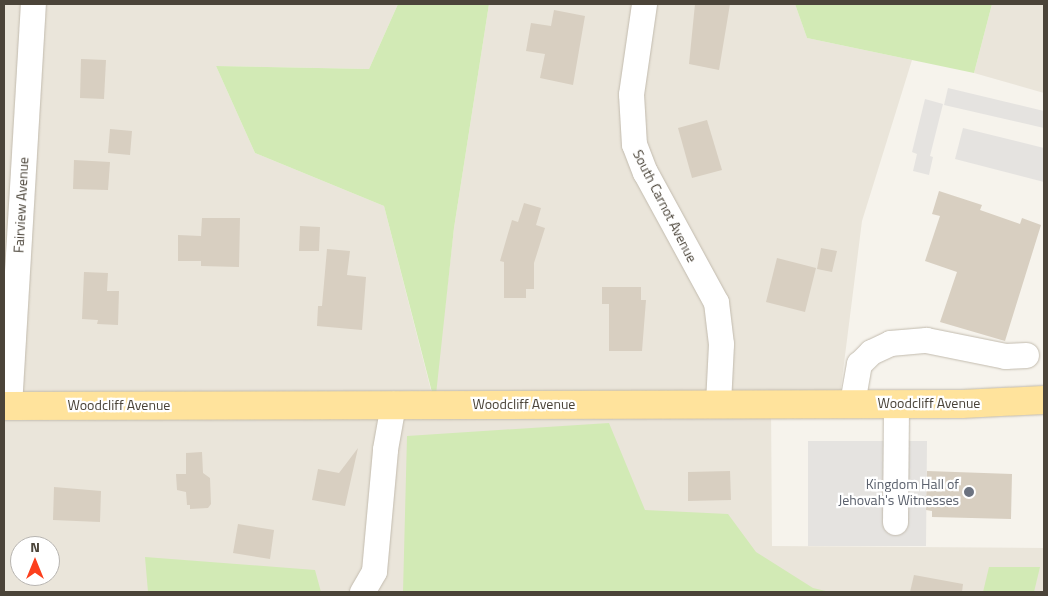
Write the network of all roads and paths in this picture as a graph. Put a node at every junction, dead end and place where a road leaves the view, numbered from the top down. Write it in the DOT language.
graph roads {
  1 [pos="33,4"];
  2 [pos="644,4"];
  3 [pos="1026,355"];
  4 [pos="1044,400"];
  5 [pos="718,403"];
  6 [pos="852,403"];
  7 [pos="393,404"];
  8 [pos="896,404"];
  9 [pos="6,406"];
  10 [pos="895,522"];
  11 [pos="362,592"];
  1 -- 9 [label="street, Fairview Avenue"];
  2 -- 5 [label="street, South Carnot Avenue"];
  3 -- 6 [label="street"];
  4 -- 8 [label="main road, Woodcliff Avenue"];
  5 -- 6 [label="main road, Woodcliff Avenue"];
  5 -- 7 [label="main road, Woodcliff Avenue"];
  6 -- 8 [label="main road, Woodcliff Avenue"];
  7 -- 9 [label="main road, Woodcliff Avenue"];
  7 -- 11 [label="street"];
  8 -- 10 [label="street"];
}
